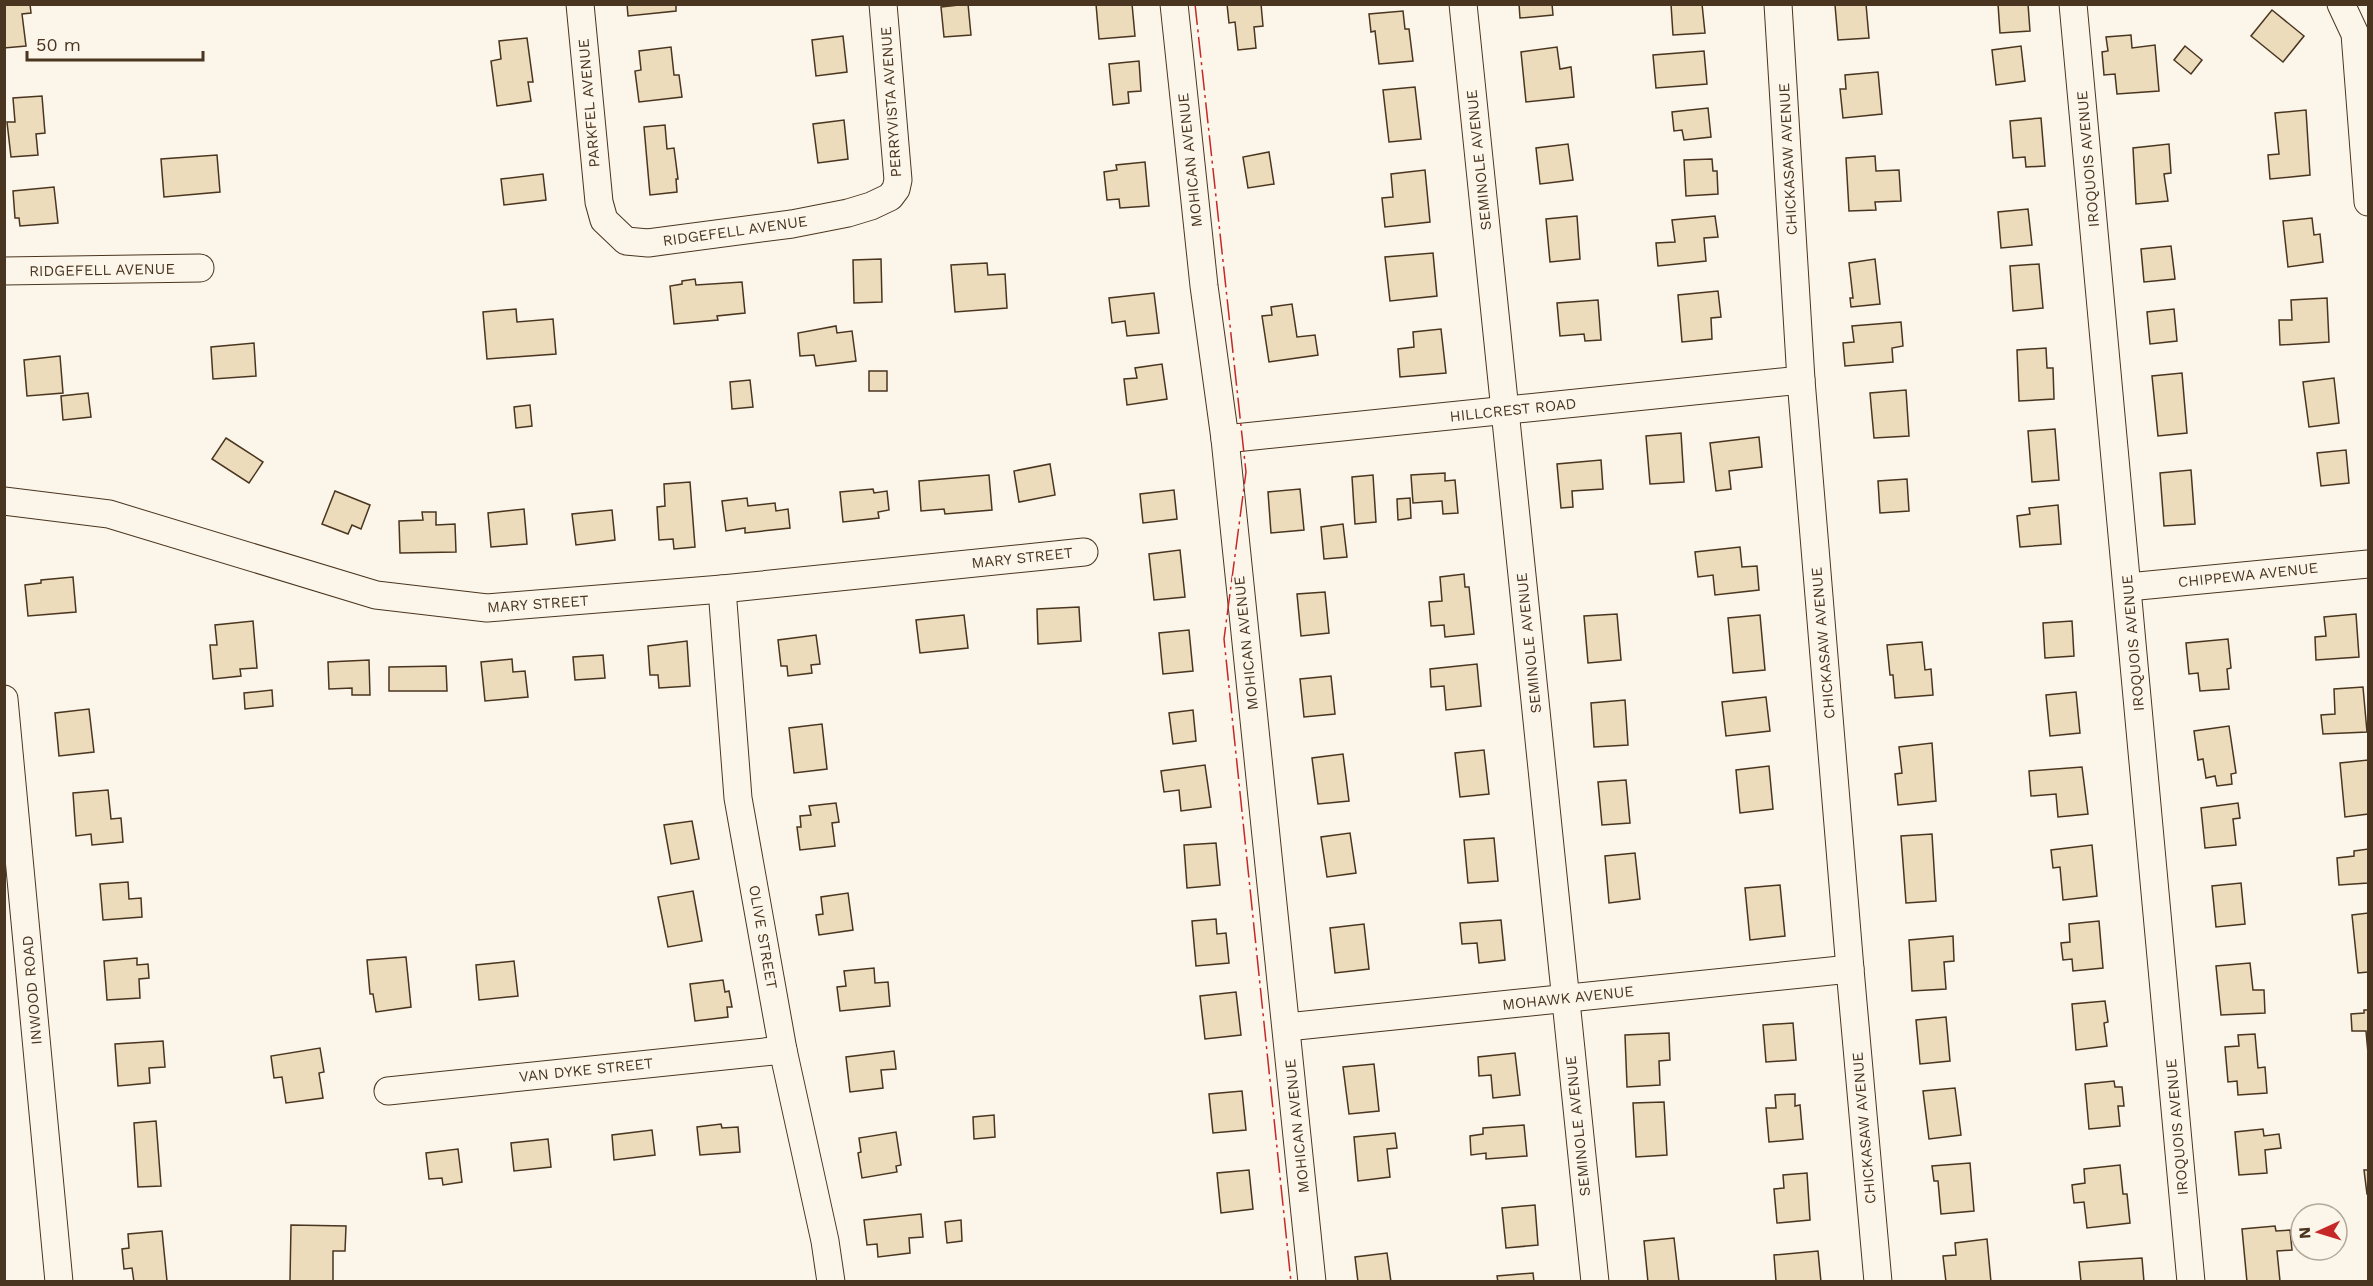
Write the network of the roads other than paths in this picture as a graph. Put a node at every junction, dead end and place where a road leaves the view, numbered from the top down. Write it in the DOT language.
graph roads {
  1 [pos="580,4"];
  2 [pos="883,4"];
  3 [pos="1174,4"];
  4 [pos="1463,4"];
  5 [pos="1778,4"];
  6 [pos="2073,4"];
  7 [pos="2341,4"];
  8 [pos="890,197"];
  9 [pos="599,202"];
  10 [pos="2368,202"];
  11 [pos="200,268"];
  12 [pos="4,271"];
  13 [pos="1801,380"];
  14 [pos="1505,410"];
  15 [pos="1225,439"];
  16 [pos="4,501"];
  17 [pos="1084,552"];
  18 [pos="2368,564"];
  19 [pos="2128,587"];
  20 [pos="722,589"];
  21 [pos="4,699"];
  22 [pos="1850,969"];
  23 [pos="1565,998"];
  24 [pos="1287,1027"];
  25 [pos="783,1050"];
  26 [pos="388,1090"];
  27 [pos="59,1281"];
  28 [pos="831,1281"];
  29 [pos="1312,1281"];
  30 [pos="1594,1281"];
  31 [pos="1878,1281"];
  32 [pos="2191,1281"];
  1 -- 9 [label="street, PARKFEL AVENUE"];
  2 -- 8 [label="street, PERRYVISTA AVENUE"];
  3 -- 15 [label="street, MOHICAN AVENUE"];
  4 -- 14 [label="street, SEMINOLE AVENUE"];
  5 -- 13 [label="street, CHICKASAW AVENUE"];
  6 -- 19 [label="street, IROQUOIS AVENUE"];
  7 -- 10 [label="street"];
  8 -- 9 [label="street, RIDGEFELL AVENUE"];
  11 -- 12 [label="street, RIDGEFELL AVENUE"];
  13 -- 14 [label="street, HILLCREST ROAD"];
  13 -- 22 [label="street, CHICKASAW AVENUE"];
  14 -- 15 [label="street, HILLCREST ROAD"];
  14 -- 23 [label="street, SEMINOLE AVENUE"];
  15 -- 24 [label="street, MOHICAN AVENUE"];
  16 -- 20 [label="street, MARY STREET"];
  17 -- 20 [label="street, MARY STREET"];
  18 -- 19 [label="street, CHIPPEWA AVENUE"];
  19 -- 32 [label="street, IROQUOIS AVENUE"];
  20 -- 25 [label="street, OLIVE STREET"];
  21 -- 27 [label="street, INWOOD ROAD"];
  22 -- 23 [label="street, MOHAWK AVENUE"];
  22 -- 31 [label="street, CHICKASAW AVENUE"];
  23 -- 24 [label="street, MOHAWK AVENUE"];
  23 -- 30 [label="street, SEMINOLE AVENUE"];
  24 -- 29 [label="street, MOHICAN AVENUE"];
  25 -- 26 [label="street, VAN DYKE STREET"];
  25 -- 28 [label="street, OLIVE STREET"];
}
